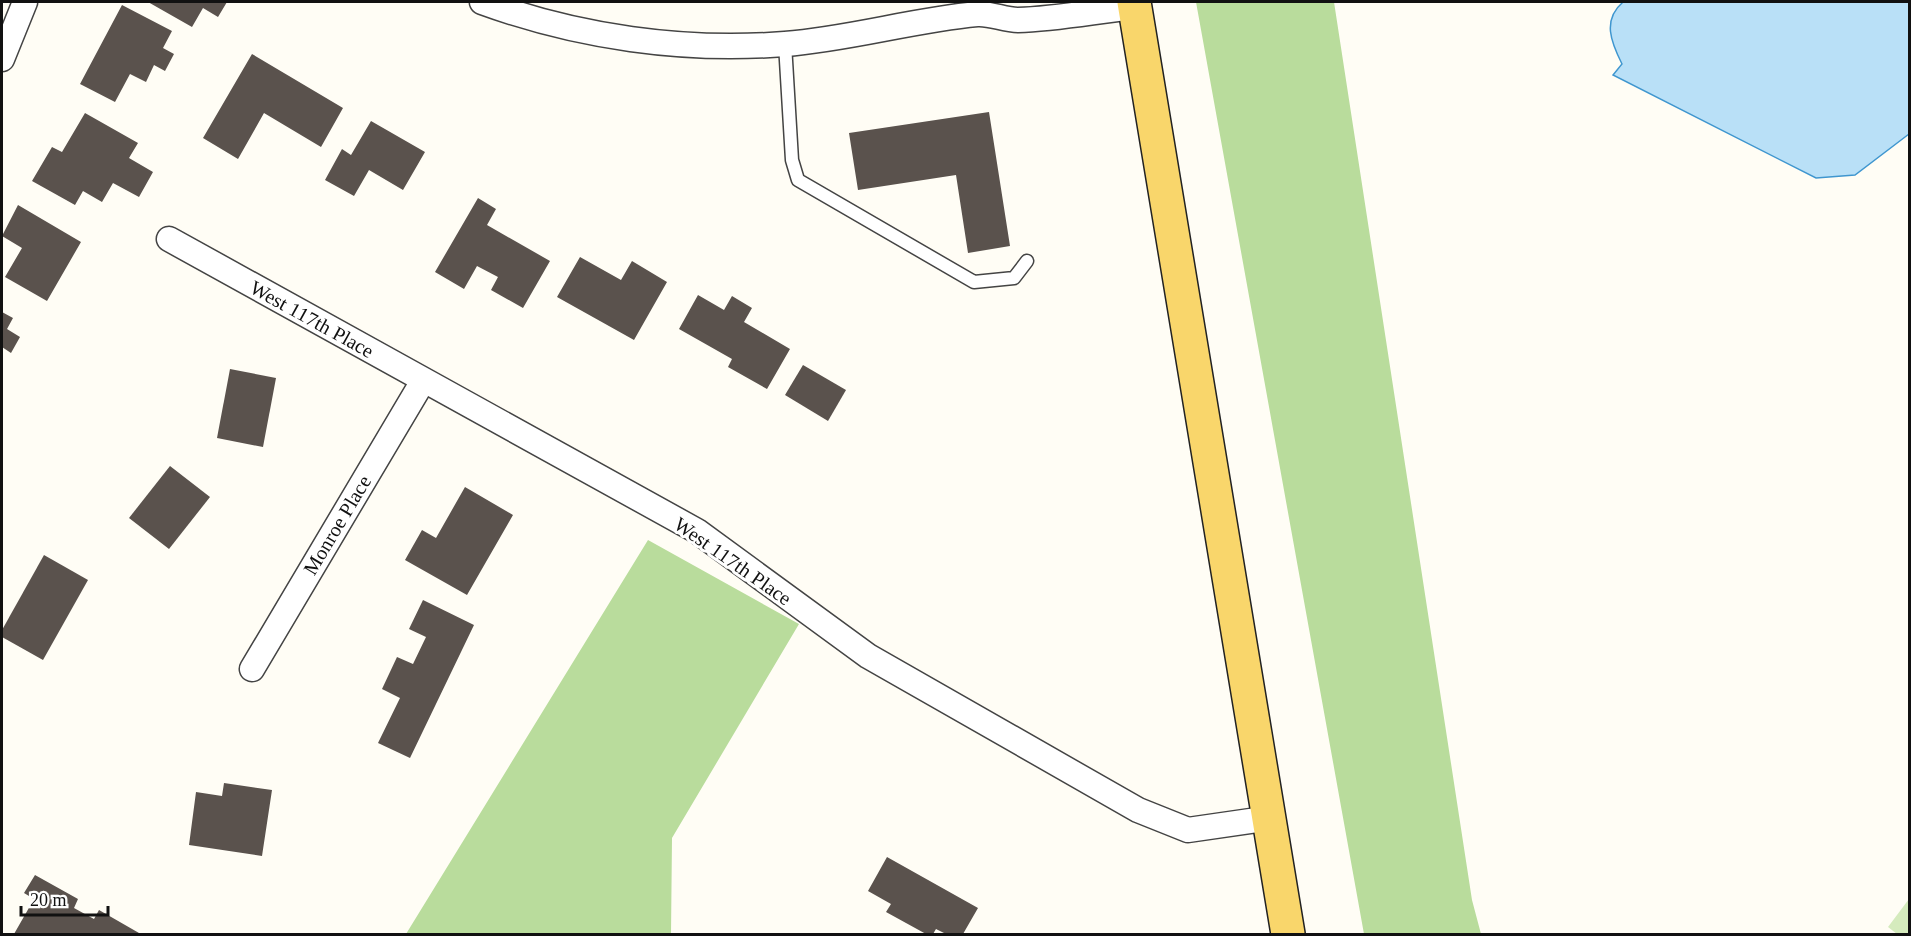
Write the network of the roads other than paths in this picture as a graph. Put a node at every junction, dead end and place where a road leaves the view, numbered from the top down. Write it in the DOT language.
graph roads {
  1 [pos="25,2"];
  2 [pos="482,2"];
  3 [pos="1134,4"];
  4 [pos="987,8"];
  5 [pos="785,44"];
  6 [pos="2,60"];
  7 [pos="169,239"];
  8 [pos="1028,261"];
  9 [pos="423,381"];
  10 [pos="252,669"];
  11 [pos="1271,818"];
  12 [pos="1288,934"];
  1 -- 6 [label="street"];
  2 -- 5 [label="street"];
  3 -- 4 [label="street"];
  3 -- 11 [label="main road"];
  4 -- 5 [label="street"];
  5 -- 8 [label="lane"];
  7 -- 9 [label="street, West 117th Place"];
  9 -- 10 [label="street, Monroe Place"];
  9 -- 11 [label="street, West 117th Place"];
  11 -- 12 [label="main road"];
}
